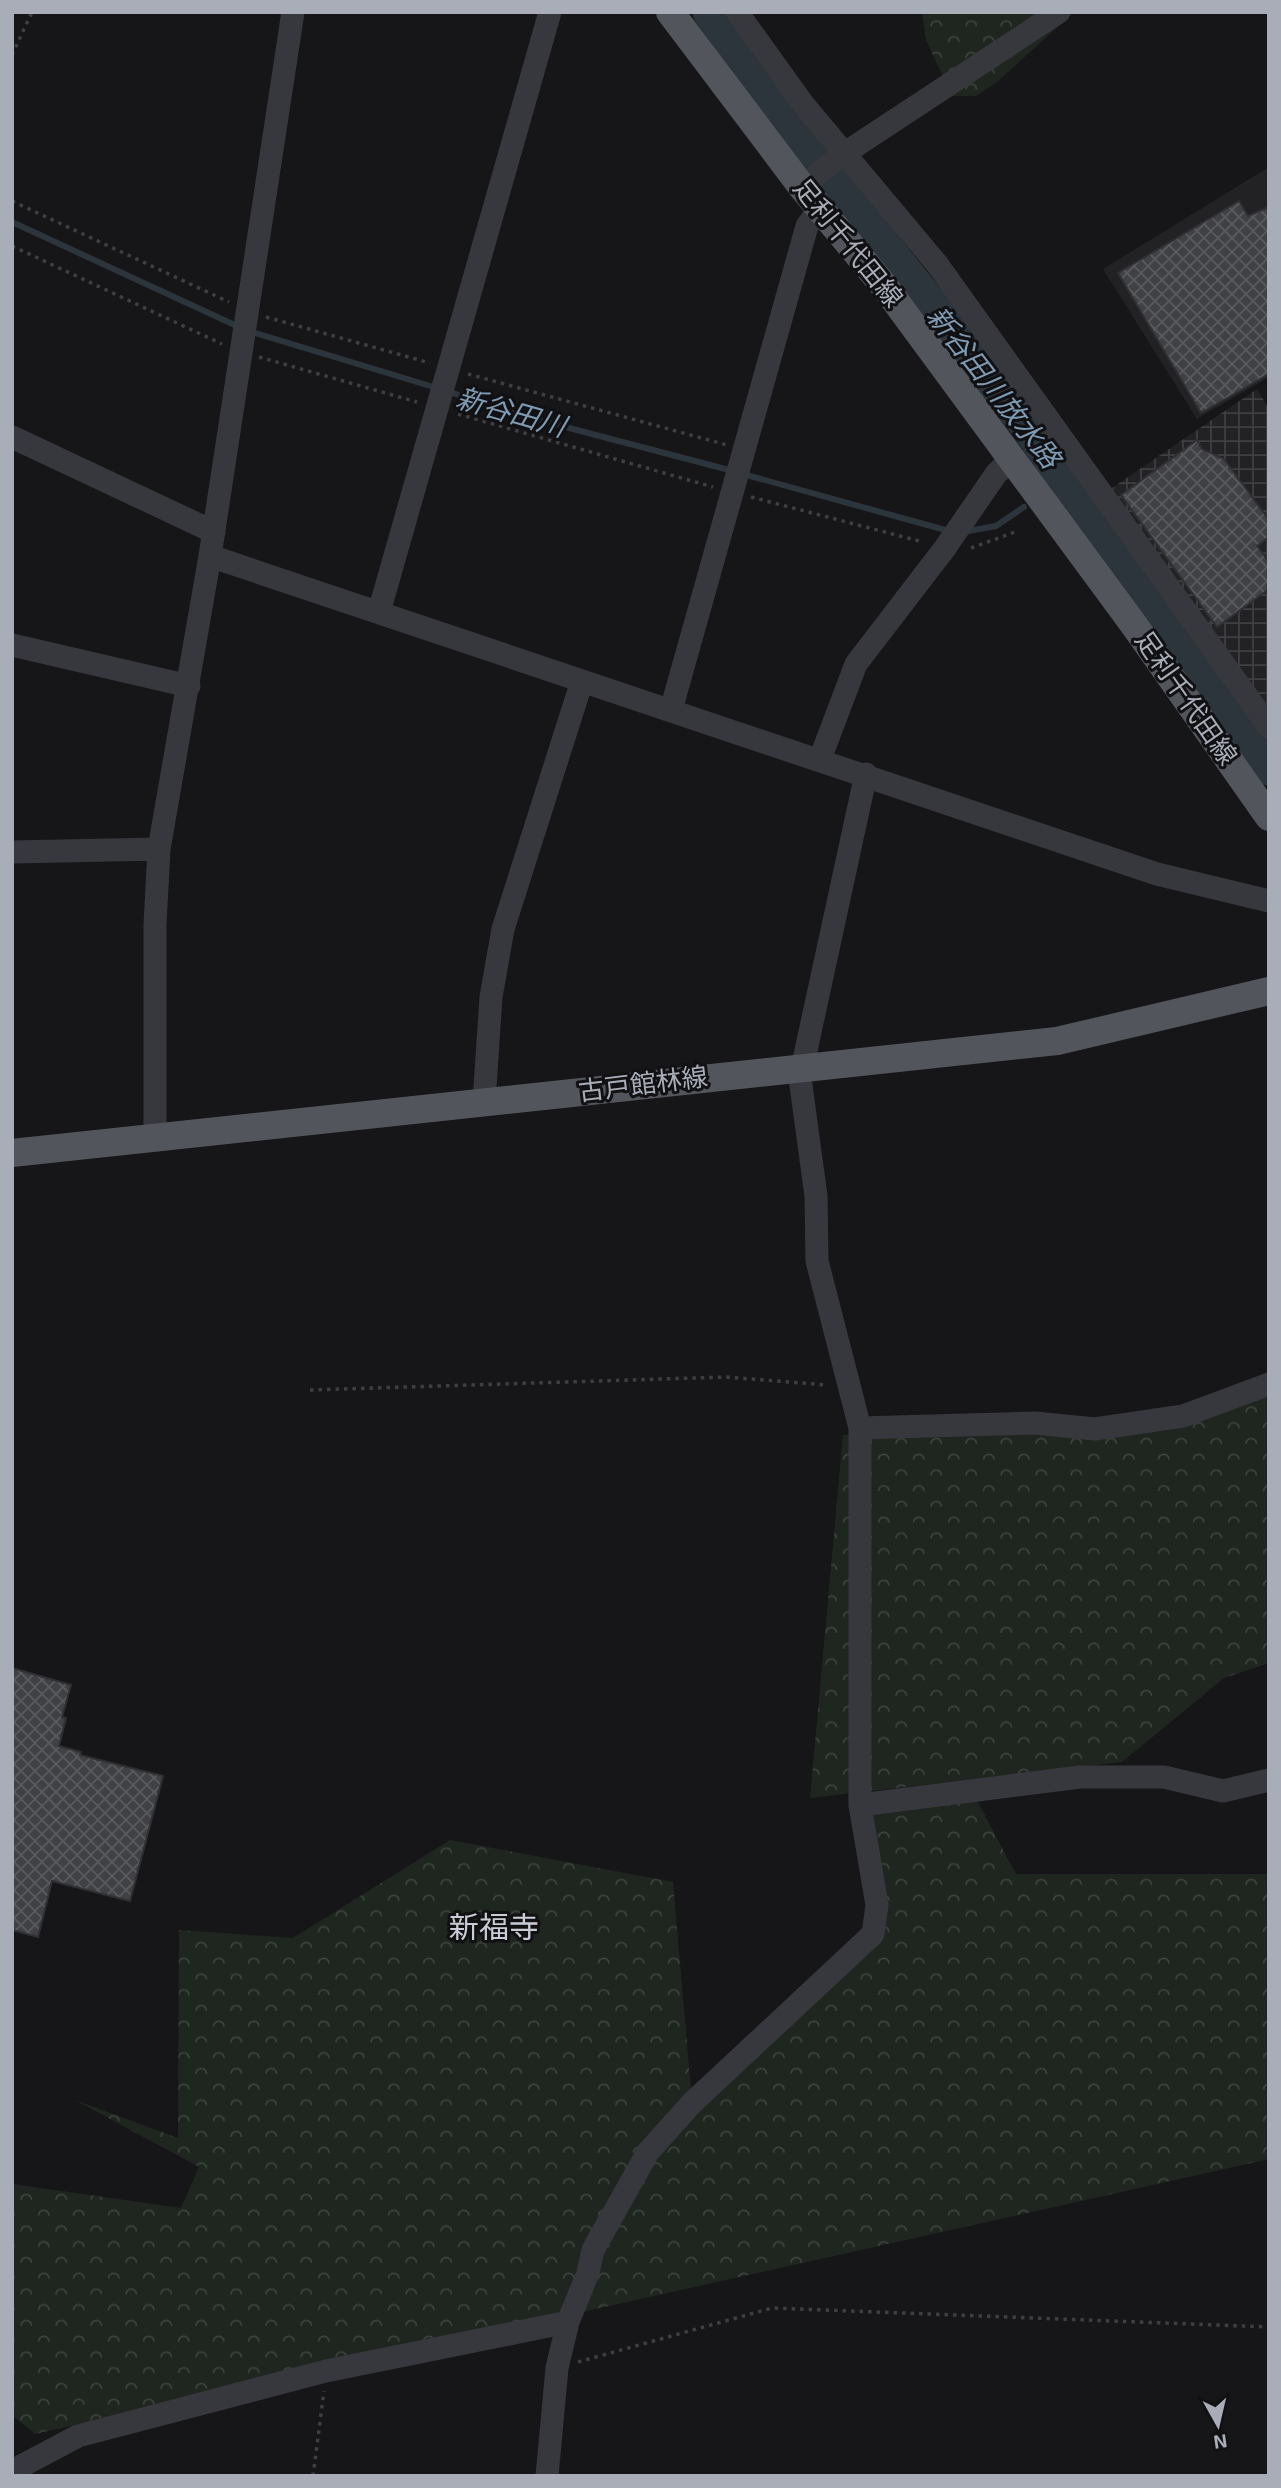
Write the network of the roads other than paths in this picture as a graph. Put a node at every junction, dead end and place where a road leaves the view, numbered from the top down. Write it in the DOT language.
graph roads {
  1 [pos="293,12"];
  2 [pos="550,12"];
  3 [pos="670,12"];
  4 [pos="737,12"];
  5 [pos="1059,12"];
  6 [pos="842,155"];
  7 [pos="812,190"];
  8 [pos="12,438"];
  9 [pos="1011,459"];
  10 [pos="214,532"];
  11 [pos="211,556"];
  12 [pos="379,612"];
  13 [pos="12,645"];
  14 [pos="582,681"];
  15 [pos="189,686"];
  16 [pos="671,710"];
  17 [pos="1269,727"];
  18 [pos="820,759"];
  19 [pos="866,774"];
  20 [pos="1269,817"];
  21 [pos="159,849"];
  22 [pos="12,852"];
  23 [pos="1269,901"];
  24 [pos="1269,991"];
  25 [pos="802,1066"];
  26 [pos="484,1102"];
  27 [pos="155,1138"];
  28 [pos="12,1153"];
  29 [pos="1269,1384"];
  30 [pos="860,1428"];
  31 [pos="1269,1780"];
  32 [pos="860,1805"];
  33 [pos="568,2322"];
  34 [pos="12,2471"];
  35 [pos="547,2476"];
  1 -- 10 [label="street"];
  2 -- 12 [label="street"];
  3 -- 7 [label="main road, 足利千代田線"];
  4 -- 6 [label="street"];
  5 -- 6 [label="street"];
  6 -- 7 [label="street"];
  6 -- 17 [label="street"];
  7 -- 9 [label="main road, 足利千代田線"];
  7 -- 16 [label="street"];
  8 -- 10 [label="street"];
  9 -- 18 [label="street"];
  9 -- 20 [label="main road, 足利千代田線"];
  10 -- 11 [label="street"];
  11 -- 12 [label="street"];
  11 -- 15 [label="street"];
  12 -- 14 [label="street"];
  13 -- 15 [label="street"];
  14 -- 16 [label="street"];
  14 -- 26 [label="street"];
  15 -- 21 [label="street"];
  16 -- 18 [label="street"];
  18 -- 19 [label="street"];
  19 -- 23 [label="street"];
  19 -- 25 [label="street"];
  21 -- 22 [label="street"];
  21 -- 27 [label="street"];
  24 -- 25 [label="main road, 古戸館林線"];
  25 -- 26 [label="main road, 古戸館林線"];
  25 -- 30 [label="street"];
  26 -- 27 [label="main road, 古戸館林線"];
  27 -- 28 [label="main road, 古戸館林線"];
  29 -- 30 [label="street"];
  30 -- 32 [label="street"];
  31 -- 32 [label="street"];
  32 -- 33 [label="street"];
  33 -- 34 [label="street"];
  33 -- 35 [label="street"];
}
